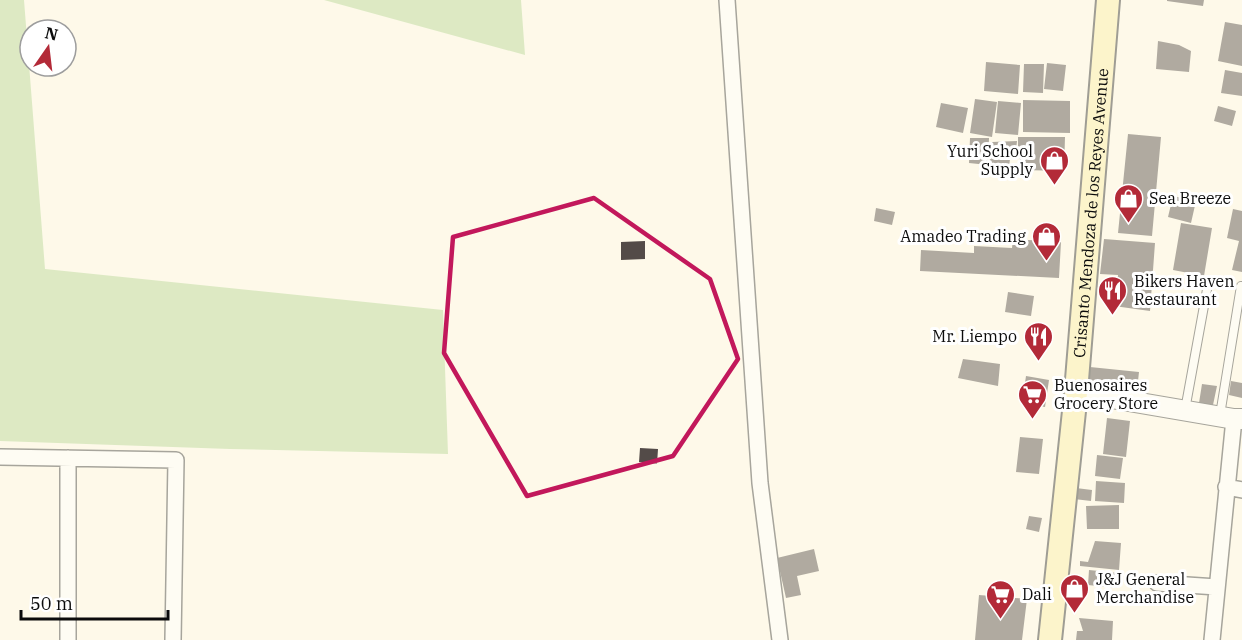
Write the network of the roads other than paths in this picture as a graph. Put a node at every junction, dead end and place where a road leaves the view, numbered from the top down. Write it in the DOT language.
graph roads {
  1 [pos="727,0"];
  2 [pos="1108,0"];
  3 [pos="1208,284"];
  4 [pos="1241,286"];
  5 [pos="1076,392"];
  6 [pos="1185,411"];
  7 [pos="1232,418"];
  8 [pos="0,457"];
  9 [pos="68,458"];
  10 [pos="1226,487"];
  11 [pos="1242,490"];
  12 [pos="1157,583"];
  13 [pos="1217,587"];
  14 [pos="68,640"];
  15 [pos="173,640"];
  16 [pos="780,640"];
  17 [pos="1050,640"];
  18 [pos="1212,640"];
  1 -- 16 [label="street"];
  2 -- 5 [label="main road, Crisanto Mendoza de los Reyes Avenue"];
  3 -- 6 [label="lane"];
  4 -- 7 [label="lane"];
  5 -- 6 [label="street"];
  5 -- 17 [label="main road, Crisanto Mendoza de los Reyes Avenue"];
  6 -- 7 [label="street"];
  7 -- 10 [label="street"];
  8 -- 9 [label="street"];
  9 -- 14 [label="street"];
  9 -- 15 [label="street"];
  10 -- 11 [label="street"];
  10 -- 13 [label="street"];
  12 -- 13 [label="street"];
  13 -- 18 [label="street"];
}
